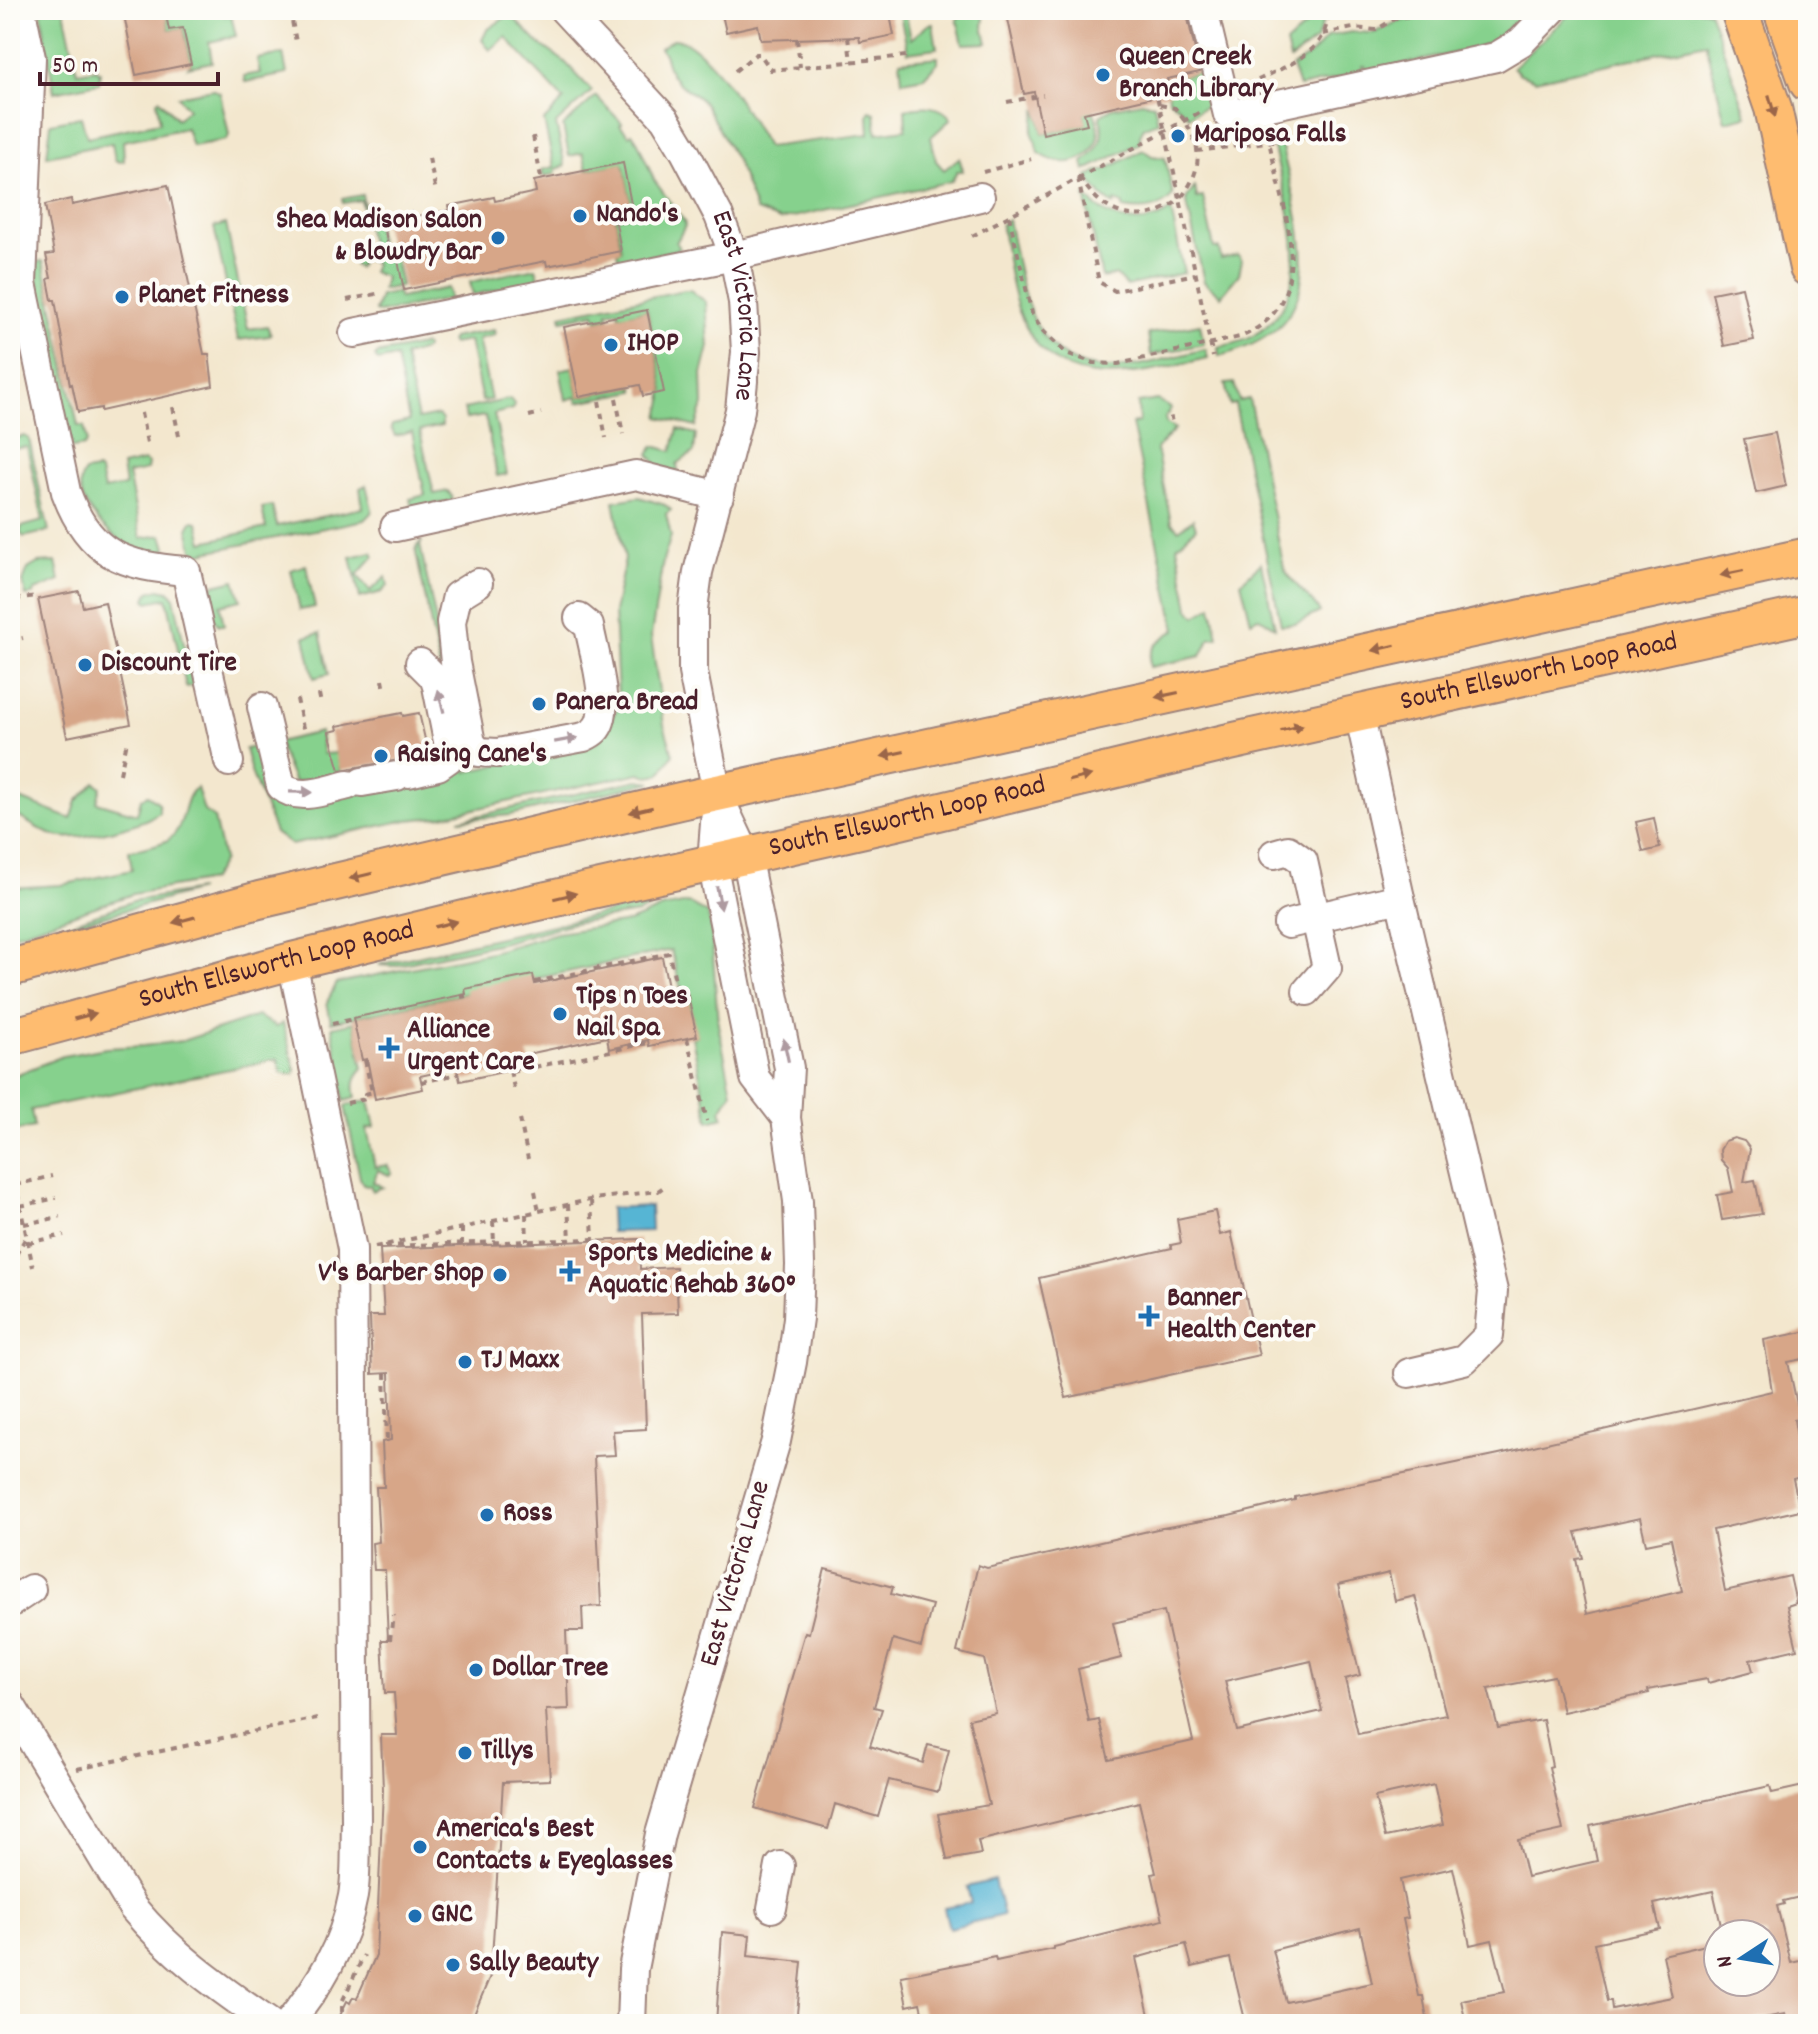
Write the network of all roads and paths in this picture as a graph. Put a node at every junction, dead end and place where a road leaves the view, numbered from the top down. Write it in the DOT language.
graph roads {
  1 [pos="21,10"];
  2 [pos="290,10"];
  3 [pos="564,10"];
  4 [pos="1203,10"];
  5 [pos="1331,10"];
  6 [pos="1459,10"];
  7 [pos="1552,10"];
  8 [pos="1739,10"];
  9 [pos="1782,10"];
  10 [pos="1323,34"];
  11 [pos="848,37"];
  12 [pos="797,39"];
  13 [pos="296,42"];
  14 [pos="906,56"];
  15 [pos="851,62"];
  16 [pos="800,67"];
  17 [pos="735,71"];
  18 [pos="1808,83"];
  19 [pos="1043,95"];
  20 [pos="1157,96"];
  21 [pos="1007,102"];
  22 [pos="1160,105"];
  23 [pos="1226,107"];
  24 [pos="1185,121"];
  25 [pos="1165,131"];
  26 [pos="533,136"];
  27 [pos="1314,136"];
  28 [pos="1269,141"];
  29 [pos="1197,151"];
  30 [pos="429,158"];
  31 [pos="1031,159"];
  32 [pos="1079,177"];
  33 [pos="541,178"];
  34 [pos="978,185"];
  35 [pos="436,192"];
  36 [pos="1180,199"];
  37 [pos="1009,216"];
  38 [pos="972,236"];
  39 [pos="734,256"];
  40 [pos="1808,268"];
  41 [pos="1195,274"];
  42 [pos="381,293"];
  43 [pos="347,300"];
  44 [pos="354,333"];
  45 [pos="1210,344"];
  46 [pos="1213,357"];
  47 [pos="616,398"];
  48 [pos="599,401"];
  49 [pos="173,407"];
  50 [pos="141,413"];
  51 [pos="541,413"];
  52 [pos="529,416"];
  53 [pos="623,434"];
  54 [pos="179,436"];
  55 [pos="606,438"];
  56 [pos="147,443"];
  57 [pos="719,496"];
  58 [pos="395,527"];
  59 [pos="1808,556"];
  60 [pos="478,583"];
  61 [pos="37,596"];
  62 [pos="15,599"];
  63 [pos="1808,614"];
  64 [pos="579,618"];
  65 [pos="23,638"];
  66 [pos="10,641"];
  67 [pos="420,663"];
  68 [pos="383,680"];
  69 [pos="385,691"];
  70 [pos="319,694"];
  71 [pos="297,699"];
  72 [pos="321,704"];
  73 [pos="262,707"];
  74 [pos="1359,713"];
  75 [pos="304,733"];
  76 [pos="127,741"];
  77 [pos="229,762"];
  78 [pos="120,774"];
  79 [pos="717,793"];
  80 [pos="1274,854"];
  81 [pos="729,858"];
  82 [pos="1400,898"];
  83 [pos="1302,920"];
  84 [pos="292,961"];
  85 [pos="10,968"];
  86 [pos="535,982"];
  87 [pos="1307,991"];
  88 [pos="678,994"];
  89 [pos="353,1019"];
  90 [pos="328,1025"];
  91 [pos="10,1037"];
  92 [pos="687,1038"];
  93 [pos="648,1043"];
  94 [pos="365,1060"];
  95 [pos="458,1074"];
  96 [pos="421,1082"];
  97 [pos="515,1092"];
  98 [pos="341,1104"];
  99 [pos="520,1119"];
  100 [pos="707,1121"];
  101 [pos="10,1158"];
  102 [pos="528,1159"];
  103 [pos="52,1176"];
  104 [pos="15,1184"];
  105 [pos="665,1186"];
  106 [pos="535,1191"];
  107 [pos="56,1198"];
  108 [pos="591,1200"];
  109 [pos="568,1204"];
  110 [pos="20,1206"];
  111 [pos="539,1211"];
  112 [pos="526,1214"];
  113 [pos="60,1217"];
  114 [pos="493,1221"];
  115 [pos="24,1224"];
  116 [pos="462,1228"];
  117 [pos="64,1235"];
  118 [pos="27,1240"];
  119 [pos="570,1240"];
  120 [pos="527,1241"];
  121 [pos="494,1243"];
  122 [pos="462,1244"];
  123 [pos="10,1265"];
  124 [pos="33,1267"];
  125 [pos="385,1373"];
  126 [pos="1409,1373"];
  127 [pos="387,1441"];
  128 [pos="393,1615"];
  129 [pos="390,1640"];
  130 [pos="10,1704"];
  131 [pos="317,1718"];
  132 [pos="53,1774"];
  133 [pos="780,1866"];
  134 [pos="772,1908"];
  135 [pos="271,2024"];
  136 [pos="288,2024"];
  137 [pos="631,2024"];
  1 -- 77 [label="street"];
  2 -- 13 [label="path"];
  3 -- 39 [label="street, East Victoria Lane"];
  4 -- 23 [label="street"];
  5 -- 10 [label="path"];
  6 -- 10 [label="path"];
  7 -- 23 [label="street"];
  8 -- 40 [label="main road, one-way"];
  9 -- 18 [label="main road"];
  10 -- 23 [label="path"];
  11 -- 15 [label="path"];
  12 -- 16 [label="path"];
  14 -- 15 [label="path"];
  15 -- 16 [label="path"];
  16 -- 17 [label="path"];
  19 -- 21 [label="path"];
  20 -- 22 [label="path"];
  22 -- 24 [label="path"];
  22 -- 25 [label="path"];
  23 -- 24 [label="path"];
  24 -- 25 [label="path"];
  24 -- 29 [label="path"];
  25 -- 32 [label="path"];
  25 -- 36 [label="path"];
  26 -- 33 [label="path"];
  27 -- 28 [label="path"];
  28 -- 29 [label="path"];
  28 -- 45 [label="path"];
  29 -- 36 [label="path"];
  30 -- 35 [label="path"];
  31 -- 34 [label="path"];
  32 -- 36 [label="path"];
  32 -- 37 [label="path"];
  32 -- 41 [label="path"];
  34 -- 39 [label="street"];
  36 -- 41 [label="path"];
  37 -- 38 [label="path"];
  37 -- 45 [label="path"];
  39 -- 44 [label="street"];
  39 -- 57 [label="street, East Victoria Lane"];
  41 -- 45 [label="path"];
  42 -- 43 [label="path"];
  45 -- 46 [label="path"];
  47 -- 53 [label="path"];
  48 -- 55 [label="path"];
  49 -- 54 [label="path"];
  50 -- 56 [label="path"];
  51 -- 52 [label="path"];
  57 -- 58 [label="street"];
  57 -- 79 [label="street, East Victoria Lane"];
  59 -- 79 [label="main road, South Ellsworth Loop Road, one-way"];
  60 -- 64 [label="street, one-way"];
  61 -- 62 [label="path"];
  63 -- 74 [label="main road, South Ellsworth Loop Road"];
  65 -- 66 [label="path"];
  73 -- 67 [label="street, one-way"];
  68 -- 69 [label="path"];
  70 -- 72 [label="path"];
  71 -- 75 [label="path"];
  81 -- 74 [label="main road, South Ellsworth Loop Road, one-way"];
  74 -- 82 [label="street"];
  76 -- 78 [label="path"];
  79 -- 81 [label="street, East Victoria Lane"];
  79 -- 85 [label="main road, South Ellsworth Loop Road, one-way"];
  80 -- 83 [label="street"];
  84 -- 81 [label="main road, South Ellsworth Loop Road, one-way"];
  81 -- 137 [label="street, East Victoria Lane"];
  82 -- 83 [label="street"];
  82 -- 126 [label="street"];
  83 -- 87 [label="street"];
  91 -- 84 [label="main road, South Ellsworth Loop Road, one-way"];
  84 -- 136 [label="street"];
  86 -- 88 [label="path"];
  89 -- 90 [label="path"];
  92 -- 100 [label="path"];
  93 -- 97 [label="path"];
  94 -- 98 [label="path"];
  95 -- 96 [label="path"];
  99 -- 102 [label="path"];
  101 -- 104 [label="path"];
  103 -- 104 [label="path"];
  104 -- 110 [label="path"];
  105 -- 108 [label="path"];
  106 -- 111 [label="path"];
  107 -- 110 [label="path"];
  108 -- 109 [label="path"];
  108 -- 119 [label="path"];
  109 -- 111 [label="path"];
  109 -- 119 [label="path"];
  110 -- 115 [label="path"];
  111 -- 112 [label="path"];
  112 -- 114 [label="path"];
  112 -- 120 [label="path"];
  113 -- 115 [label="path"];
  114 -- 116 [label="path"];
  114 -- 121 [label="path"];
  115 -- 118 [label="path"];
  116 -- 122 [label="path"];
  116 -- 122 [label="path"];
  117 -- 118 [label="path"];
  118 -- 123 [label="path"];
  118 -- 124 [label="path"];
  119 -- 120 [label="path"];
  120 -- 121 [label="path"];
  121 -- 122 [label="path"];
  125 -- 127 [label="path"];
  128 -- 129 [label="path"];
  130 -- 132 [label="street"];
  131 -- 132 [label="path"];
  132 -- 135 [label="street"];
  133 -- 134 [label="street"];
}
